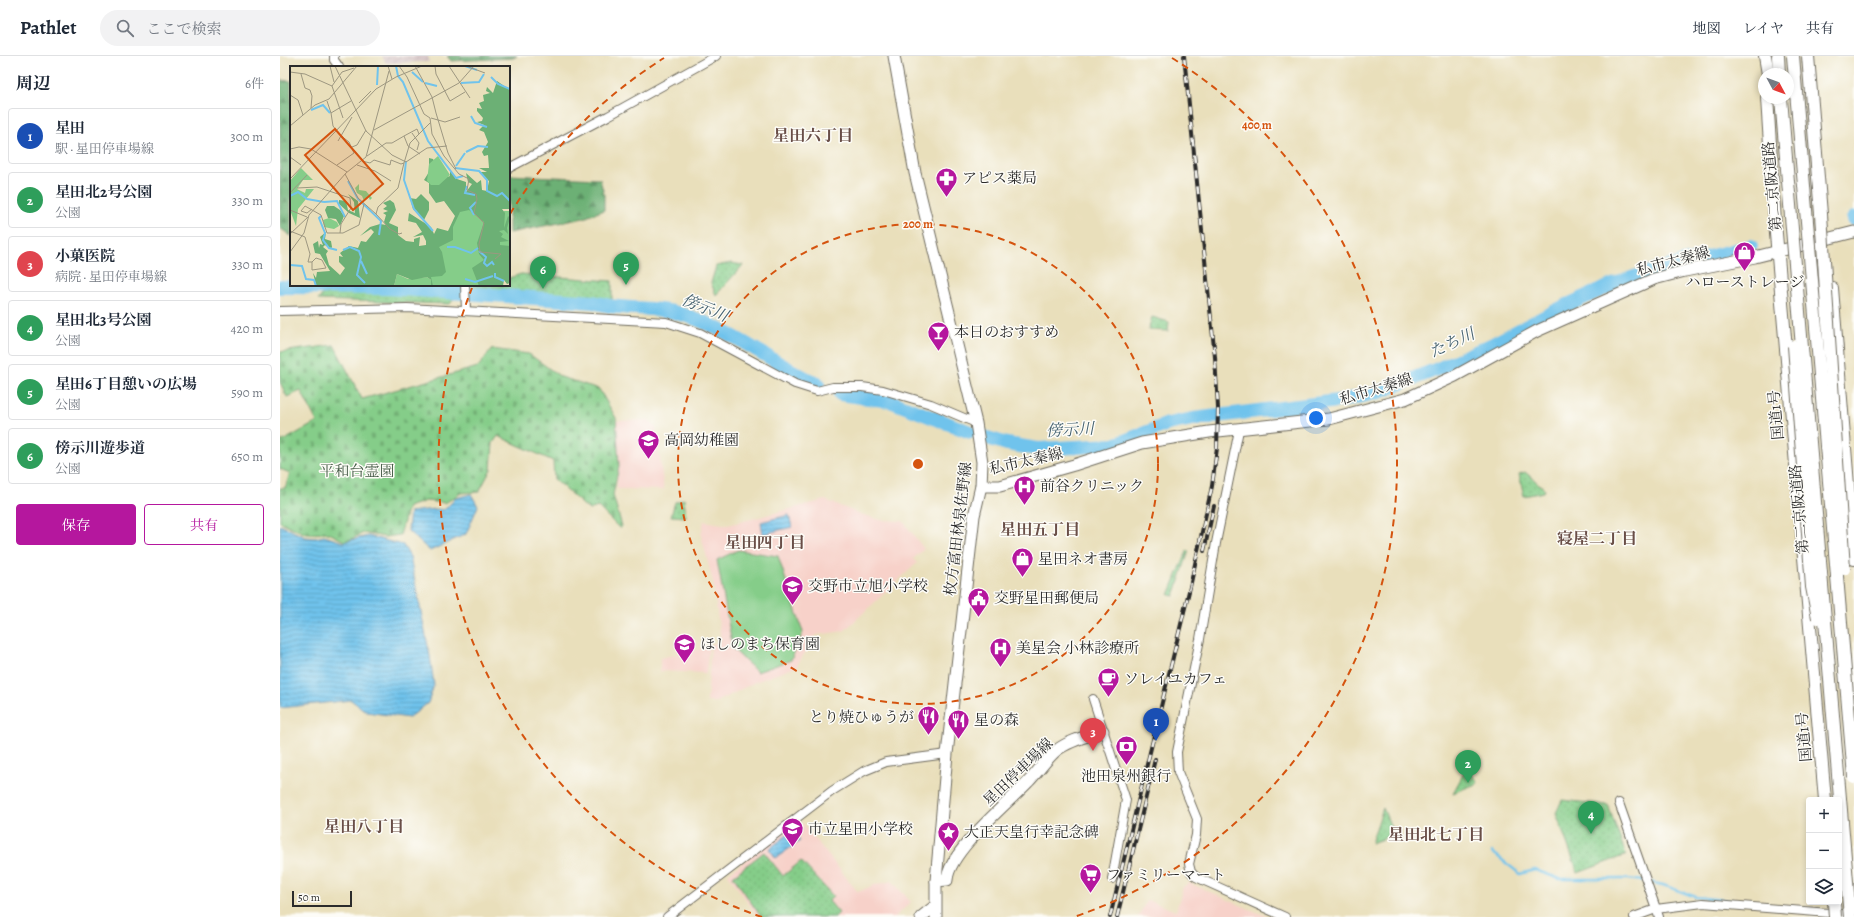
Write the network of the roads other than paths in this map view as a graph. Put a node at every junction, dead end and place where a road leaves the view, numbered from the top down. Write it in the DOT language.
graph roads {
  1 [pos="334,56"];
  2 [pos="716,56"];
  3 [pos="894,56"];
  4 [pos="1765,56"];
  5 [pos="1778,56"];
  6 [pos="1793,56"];
  7 [pos="1808,56"];
  8 [pos="1811,56"];
  9 [pos="339,66"];
  10 [pos="1766,68"];
  11 [pos="1779,68"];
  12 [pos="1774,104"];
  13 [pos="1774,104"];
  14 [pos="510,167"];
  15 [pos="1854,232"];
  16 [pos="1828,238"];
  17 [pos="1778,250"];
  18 [pos="465,287"];
  19 [pos="280,311"];
  20 [pos="466,311"];
  21 [pos="976,423"];
  22 [pos="1240,430"];
  23 [pos="980,486"];
  24 [pos="1854,559"];
  25 [pos="1845,677"];
  26 [pos="1093,699"];
  27 [pos="1103,731"];
  28 [pos="947,754"];
  29 [pos="1854,778"];
  30 [pos="1825,797"];
  31 [pos="1619,803"];
  32 [pos="1112,879"];
  33 [pos="936,881"];
  34 [pos="1834,905"];
  35 [pos="936,912"];
  36 [pos="1658,913"];
  37 [pos="1854,915"];
  38 [pos="667,917"];
  39 [pos="921,917"];
  40 [pos="1285,917"];
  41 [pos="1634,917"];
  42 [pos="1835,917"];
  43 [pos="1850,917"];
  1 -- 9 [label="street"];
  2 -- 14 [label="street"];
  3 -- 21 [label="main road, 枚方富田林泉佐野線"];
  4 -- 10 [label="highway"];
  5 -- 11 [label="highway"];
  6 -- 25 [label="highway, 第二京阪道路, bridge"];
  7 -- 25 [label="highway, bridge"];
  8 -- 16 [label="highway"];
  12 -- 17 [label="highway, 国道1号"];
  13 -- 43 [label="highway, 第二京阪道路, bridge"];
  15 -- 16 [label="main road, 私市太秦線"];
  16 -- 17 [label="main road, 私市太秦線"];
  16 -- 24 [label="highway"];
  17 -- 22 [label="main road, 私市太秦線"];
  17 -- 30 [label="highway, 国道1号"];
  18 -- 20 [label="street"];
  19 -- 20 [label="street"];
  20 -- 21 [label="street"];
  21 -- 23 [label="main road, 枚方富田林泉佐野線"];
  22 -- 23 [label="main road, 私市太秦線"];
  22 -- 40 [label="street"];
  23 -- 28 [label="main road, 枚方富田林泉佐野線"];
  25 -- 29 [label="highway, 第二京阪道路, bridge"];
  26 -- 27 [label="street"];
  27 -- 32 [label="street"];
  27 -- 33 [label="main road, 星田停車場線"];
  28 -- 33 [label="main road, 枚方富田林泉佐野線"];
  28 -- 38 [label="street"];
  31 -- 36 [label="street"];
  33 -- 35 [label="main road, 枚方富田林泉佐野線"];
  34 -- 42 [label="highway, bridge"];
  35 -- 39 [label="main road"];
  36 -- 37 [label="street"];
  36 -- 41 [label="street"];
}
